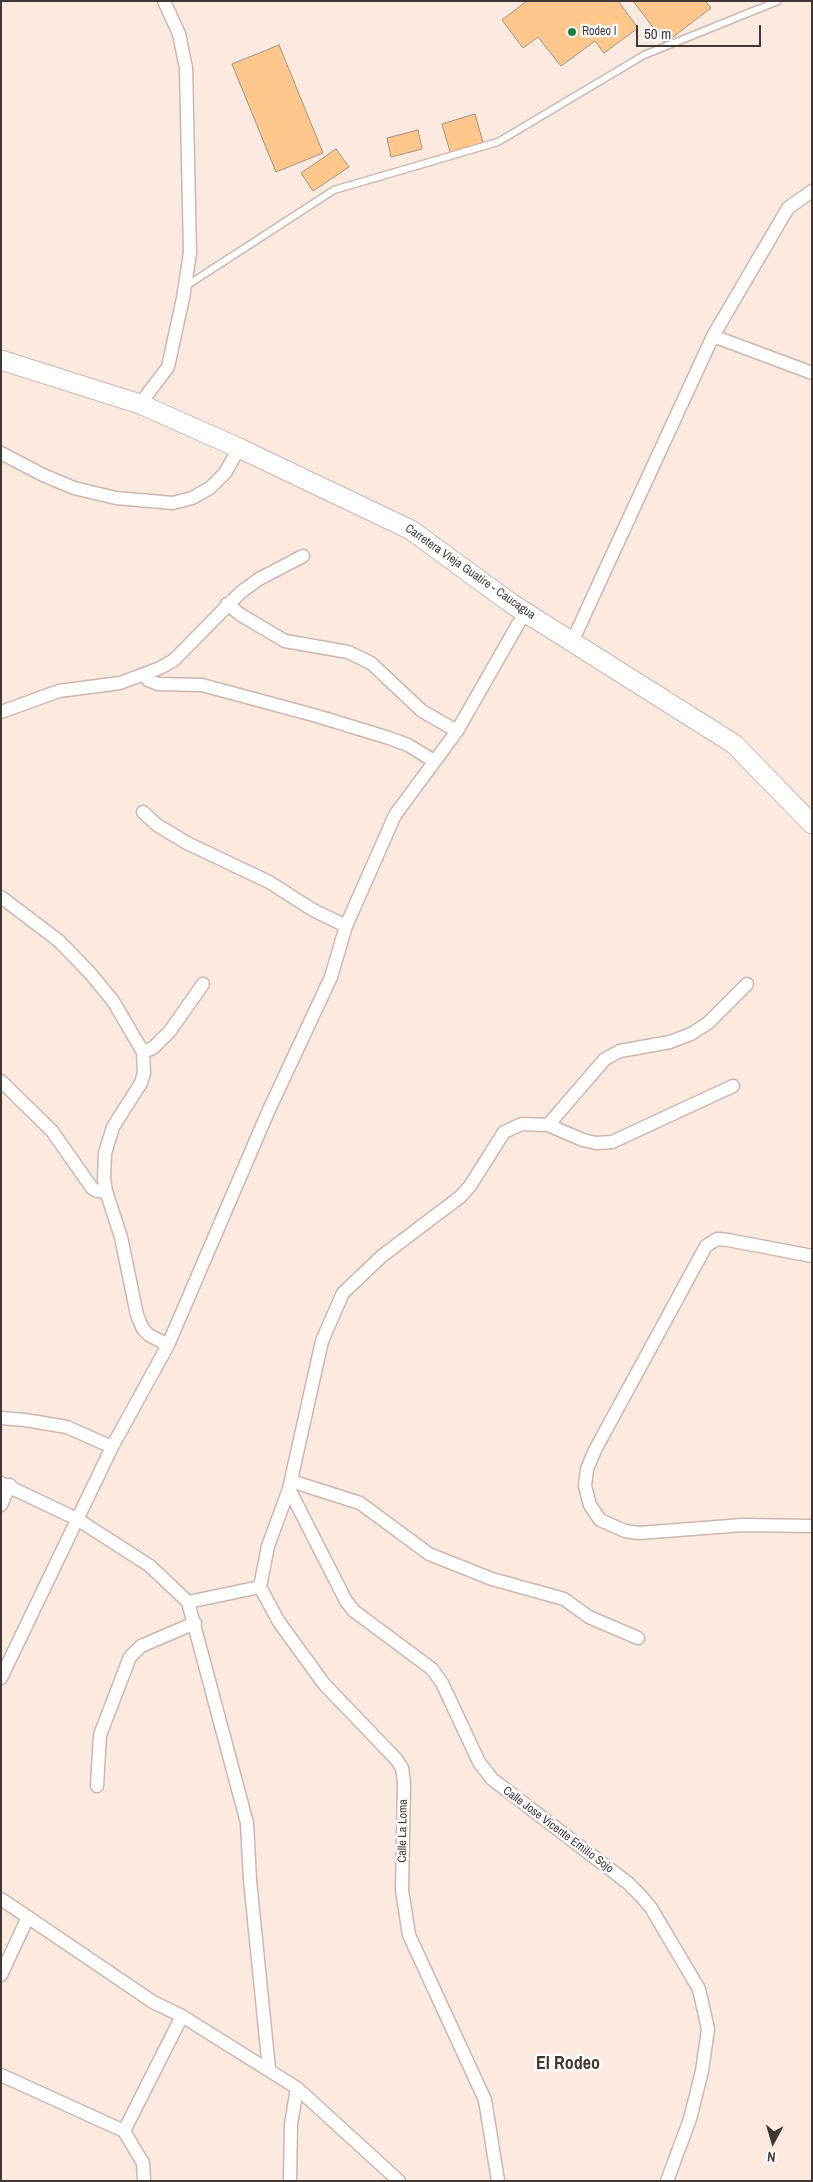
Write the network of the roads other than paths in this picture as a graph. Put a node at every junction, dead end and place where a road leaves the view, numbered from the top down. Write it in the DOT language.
graph roads {
  1 [pos="164,1"];
  2 [pos="778,1"];
  3 [pos="812,191"];
  4 [pos="185,287"];
  5 [pos="712,336"];
  6 [pos="1,360"];
  7 [pos="812,373"];
  8 [pos="140,404"];
  9 [pos="239,448"];
  10 [pos="1,453"];
  11 [pos="302,556"];
  12 [pos="227,604"];
  13 [pos="525,612"];
  14 [pos="572,642"];
  15 [pos="146,676"];
  16 [pos="1,712"];
  17 [pos="456,731"];
  18 [pos="434,761"];
  19 [pos="143,812"];
  20 [pos="812,824"];
  21 [pos="1,897"];
  22 [pos="346,926"];
  23 [pos="203,984"];
  24 [pos="747,984"];
  25 [pos="142,1052"];
  26 [pos="1,1081"];
  27 [pos="733,1086"];
  28 [pos="548,1125"];
  29 [pos="106,1191"];
  30 [pos="812,1256"];
  31 [pos="168,1345"];
  32 [pos="1,1418"];
  33 [pos="112,1447"];
  34 [pos="6,1484"];
  35 [pos="290,1485"];
  36 [pos="1,1505"];
  37 [pos="77,1519"];
  38 [pos="812,1526"];
  39 [pos="260,1587"];
  40 [pos="188,1602"];
  41 [pos="195,1623"];
  42 [pos="638,1638"];
  43 [pos="1,1678"];
  44 [pos="97,1786"];
  45 [pos="1,1899"];
  46 [pos="28,1917"];
  47 [pos="1,1975"];
  48 [pos="182,2016"];
  49 [pos="269,2069"];
  50 [pos="1,2075"];
  51 [pos="297,2088"];
  52 [pos="124,2131"];
  53 [pos="144,2181"];
  54 [pos="290,2181"];
  55 [pos="399,2181"];
  56 [pos="498,2181"];
  57 [pos="667,2181"];
  1 -- 4 [label="street"];
  2 -- 4 [label="lane"];
  3 -- 5 [label="street"];
  4 -- 8 [label="street"];
  5 -- 7 [label="street"];
  5 -- 14 [label="street"];
  6 -- 8 [label="main road, Carretera Vieja Guatire - Caucagua"];
  8 -- 9 [label="main road, Carretera Vieja Guatire - Caucagua"];
  9 -- 10 [label="street"];
  9 -- 13 [label="main road, Carretera Vieja Guatire - Caucagua"];
  11 -- 12 [label="street"];
  12 -- 15 [label="street"];
  12 -- 17 [label="street"];
  13 -- 14 [label="main road, Carretera Vieja Guatire - Caucagua"];
  13 -- 17 [label="street"];
  14 -- 20 [label="main road, Carretera Vieja Guatire - Caucagua"];
  15 -- 16 [label="street"];
  15 -- 18 [label="street"];
  17 -- 18 [label="street"];
  18 -- 22 [label="street"];
  19 -- 22 [label="street"];
  21 -- 25 [label="street"];
  22 -- 31 [label="street"];
  23 -- 25 [label="street"];
  24 -- 28 [label="street"];
  25 -- 29 [label="street"];
  26 -- 29 [label="street"];
  27 -- 28 [label="street"];
  28 -- 35 [label="street"];
  29 -- 31 [label="street"];
  30 -- 38 [label="street"];
  31 -- 33 [label="street"];
  32 -- 33 [label="street"];
  33 -- 37 [label="street"];
  34 -- 36 [label="street"];
  34 -- 37 [label="street"];
  35 -- 39 [label="street"];
  35 -- 42 [label="street"];
  35 -- 57 [label="street, Calle Jose Vicente Emilio Sojo"];
  37 -- 40 [label="street"];
  37 -- 43 [label="street"];
  39 -- 40 [label="street"];
  39 -- 56 [label="street, Calle La Loma"];
  40 -- 41 [label="street"];
  41 -- 44 [label="street"];
  41 -- 49 [label="street"];
  45 -- 46 [label="street"];
  46 -- 47 [label="street"];
  46 -- 48 [label="street"];
  48 -- 49 [label="street"];
  48 -- 52 [label="street"];
  49 -- 51 [label="street"];
  50 -- 52 [label="street"];
  51 -- 54 [label="street"];
  51 -- 55 [label="street"];
  52 -- 53 [label="street"];
}
